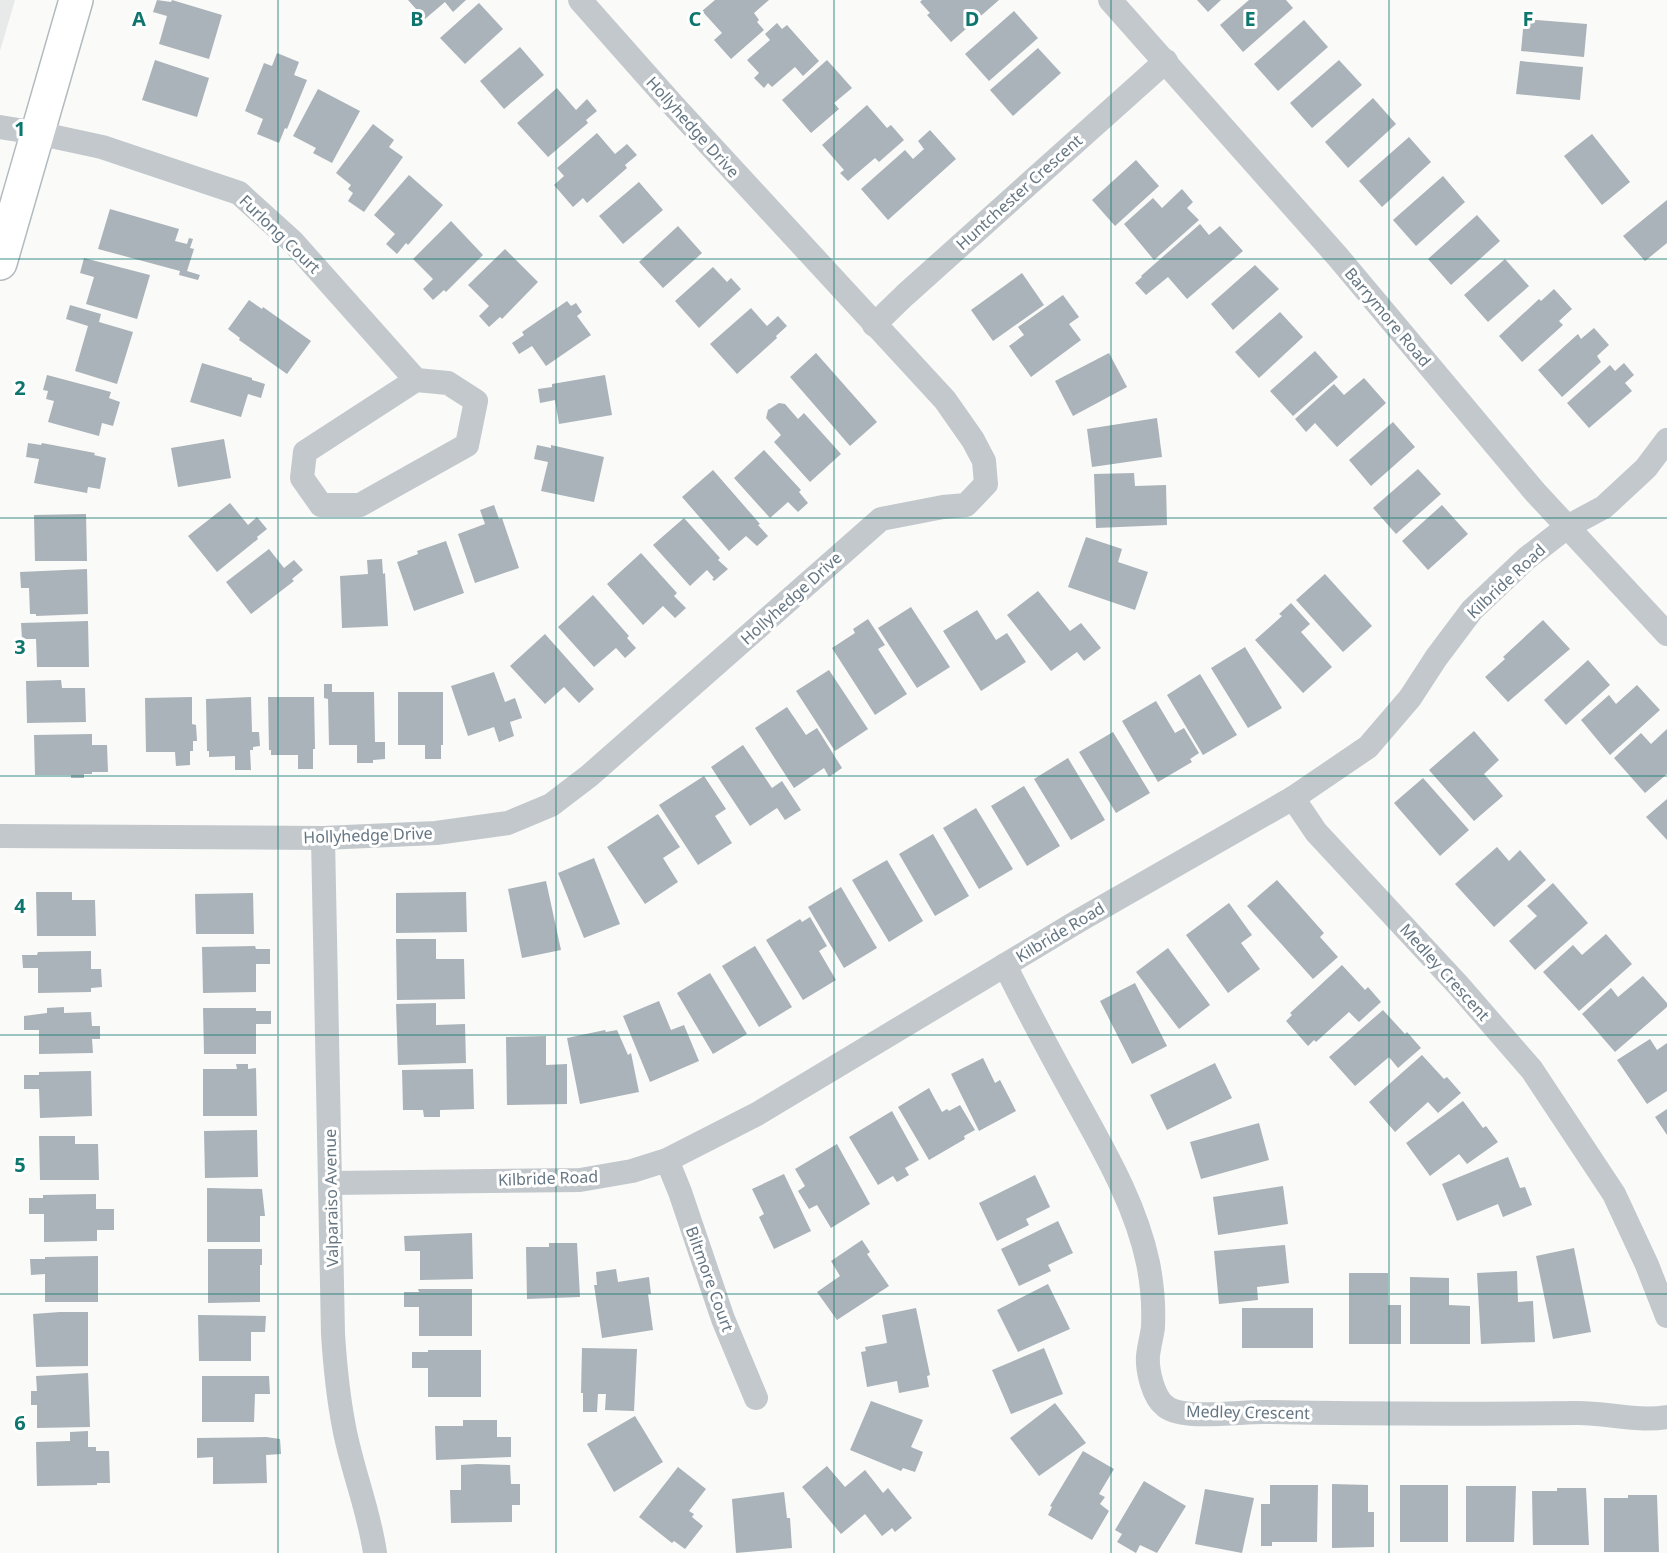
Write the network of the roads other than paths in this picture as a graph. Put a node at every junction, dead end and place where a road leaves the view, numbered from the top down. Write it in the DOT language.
graph roads {
  1 [pos="76,0"];
  2 [pos="580,0"];
  3 [pos="1110,0"];
  4 [pos="1166,61"];
  5 [pos="0,127"];
  6 [pos="37,133"];
  7 [pos="0,262"];
  8 [pos="874,326"];
  9 [pos="416,380"];
  10 [pos="1667,441"];
  11 [pos="1567,527"];
  12 [pos="1667,634"];
  13 [pos="1293,798"];
  14 [pos="0,836"];
  15 [pos="323,838"];
  16 [pos="1005,965"];
  17 [pos="667,1161"];
  18 [pos="332,1183"];
  19 [pos="1667,1316"];
  20 [pos="756,1398"];
  21 [pos="1667,1418"];
  22 [pos="375,1553"];
  1 -- 6 [label="main road"];
  2 -- 8 [label="street, Hollyhedge Drive"];
  3 -- 4 [label="street, Barrymore Road"];
  4 -- 8 [label="street, Huntchester Crescent"];
  4 -- 11 [label="street, Barrymore Road"];
  5 -- 6 [label="street, Furlong Court"];
  6 -- 7 [label="main road"];
  6 -- 9 [label="street, Furlong Court"];
  8 -- 15 [label="street, Hollyhedge Drive"];
  9 -- 9 [label="street"];
  10 -- 11 [label="street, Kilbride Road"];
  11 -- 12 [label="street, Barrymore Road"];
  11 -- 13 [label="street, Kilbride Road"];
  13 -- 16 [label="street, Kilbride Road"];
  13 -- 19 [label="street, Medley Crescent"];
  14 -- 15 [label="street, Hollyhedge Drive"];
  15 -- 18 [label="street, Valparaiso Avenue"];
  16 -- 17 [label="street, Kilbride Road"];
  16 -- 21 [label="street, Medley Crescent"];
  17 -- 18 [label="street, Kilbride Road"];
  17 -- 20 [label="street, Biltmore Court"];
  18 -- 22 [label="street, Valparaiso Avenue"];
}
